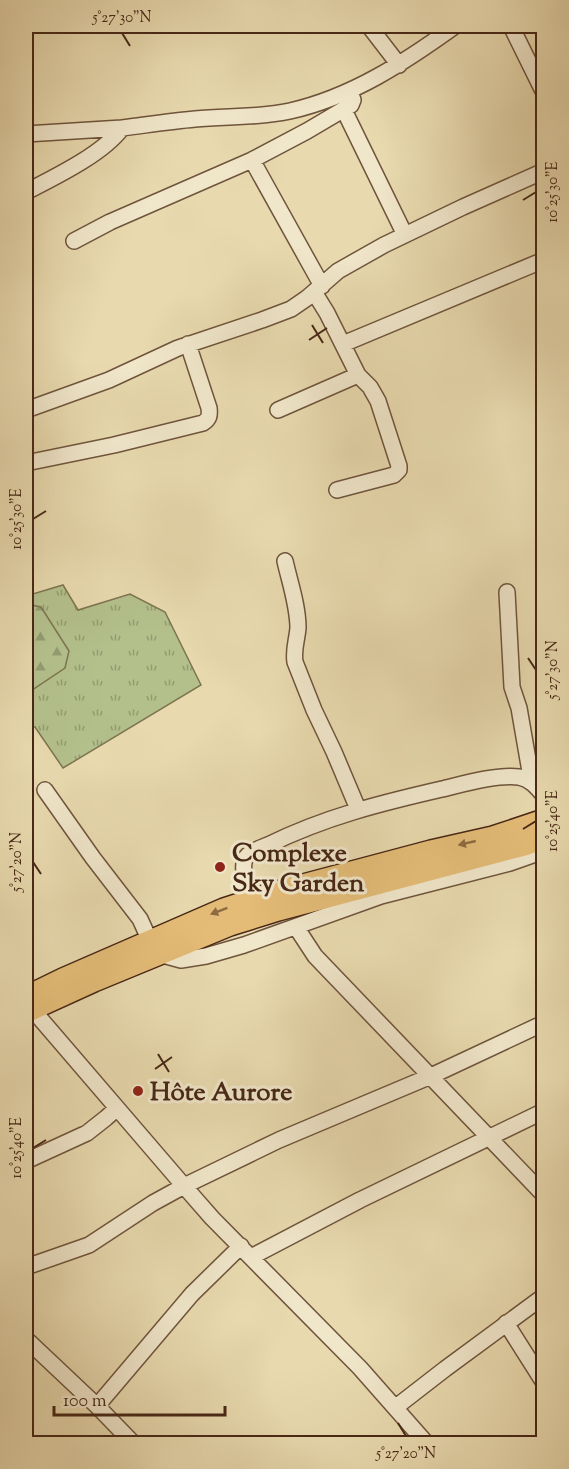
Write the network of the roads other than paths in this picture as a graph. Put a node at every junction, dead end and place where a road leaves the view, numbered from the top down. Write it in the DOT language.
graph roads {
  1 [pos="369,26"];
  2 [pos="455,26"];
  3 [pos="511,26"];
  4 [pos="399,65"];
  5 [pos="350,92"];
  6 [pos="543,93"];
  7 [pos="344,110"];
  8 [pos="122,128"];
  9 [pos="26,135"];
  10 [pos="252,160"];
  11 [pos="543,171"];
  12 [pos="26,192"];
  13 [pos="405,235"];
  14 [pos="74,241"];
  15 [pos="543,260"];
  16 [pos="318,289"];
  17 [pos="188,344"];
  18 [pos="343,344"];
  19 [pos="358,375"];
  20 [pos="26,410"];
  21 [pos="278,410"];
  22 [pos="26,463"];
  23 [pos="337,490"];
  24 [pos="285,561"];
  25 [pos="507,592"];
  26 [pos="532,783"];
  27 [pos="45,790"];
  28 [pos="543,796"];
  29 [pos="358,809"];
  30 [pos="543,820"];
  31 [pos="543,838"];
  32 [pos="495,844"];
  33 [pos="543,851"];
  34 [pos="254,909"];
  35 [pos="296,927"];
  36 [pos="155,947"];
  37 [pos="27,1004"];
  38 [pos="543,1023"];
  39 [pos="431,1076"];
  40 [pos="116,1109"];
  41 [pos="543,1110"];
  42 [pos="488,1138"];
  43 [pos="26,1161"];
  44 [pos="184,1186"];
  45 [pos="543,1195"];
  46 [pos="246,1251"];
  47 [pos="26,1267"];
  48 [pos="543,1296"];
  49 [pos="506,1323"];
  50 [pos="26,1339"];
  51 [pos="543,1383"];
  52 [pos="97,1406"];
  53 [pos="396,1407"];
  54 [pos="131,1442"];
  55 [pos="427,1443"];
  1 -- 4 [label="street"];
  2 -- 4 [label="street"];
  3 -- 6 [label="street"];
  4 -- 5 [label="street"];
  5 -- 7 [label="street"];
  5 -- 8 [label="street"];
  7 -- 10 [label="street"];
  7 -- 13 [label="street"];
  8 -- 9 [label="street"];
  8 -- 12 [label="street"];
  10 -- 14 [label="street"];
  10 -- 16 [label="street"];
  11 -- 13 [label="street"];
  13 -- 16 [label="street"];
  15 -- 18 [label="street"];
  16 -- 17 [label="street"];
  16 -- 18 [label="street"];
  17 -- 20 [label="street"];
  17 -- 22 [label="street"];
  18 -- 19 [label="street"];
  19 -- 21 [label="street"];
  19 -- 23 [label="street"];
  24 -- 29 [label="street"];
  25 -- 26 [label="street"];
  26 -- 28 [label="street"];
  26 -- 29 [label="street"];
  27 -- 36 [label="street"];
  29 -- 34 [label="street"];
  30 -- 32 [label="highway"];
  31 -- 32 [label="highway"];
  32 -- 34 [label="highway"];
  33 -- 35 [label="street"];
  34 -- 36 [label="highway"];
  35 -- 36 [label="street"];
  35 -- 39 [label="street"];
  36 -- 37 [label="highway"];
  37 -- 40 [label="street"];
  38 -- 39 [label="street"];
  39 -- 42 [label="street"];
  39 -- 44 [label="street"];
  40 -- 43 [label="street"];
  40 -- 44 [label="street"];
  41 -- 42 [label="street"];
  42 -- 45 [label="street"];
  42 -- 46 [label="street"];
  44 -- 46 [label="street"];
  44 -- 47 [label="street"];
  46 -- 52 [label="street"];
  46 -- 53 [label="street"];
  48 -- 49 [label="street"];
  49 -- 51 [label="street"];
  49 -- 53 [label="street"];
  50 -- 52 [label="street"];
  52 -- 54 [label="street"];
  53 -- 55 [label="street"];
}
